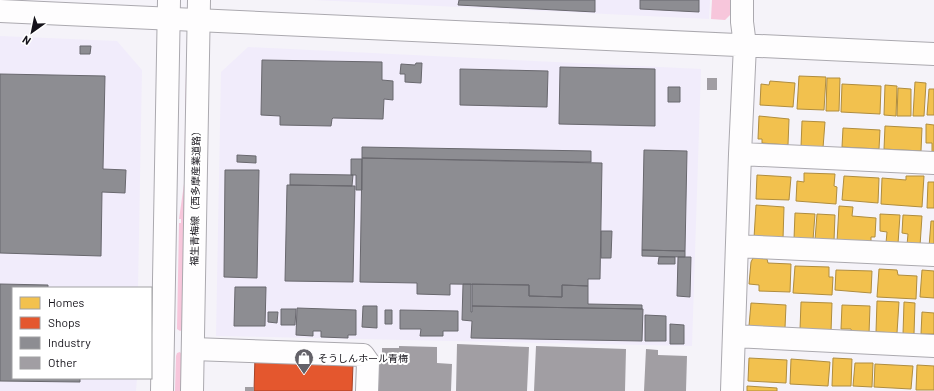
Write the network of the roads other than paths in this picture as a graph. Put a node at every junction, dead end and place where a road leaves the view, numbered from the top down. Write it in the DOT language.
graph roads {
  1 [pos="742,0"];
  2 [pos="168,9"];
  3 [pos="198,10"];
  4 [pos="0,11"];
  5 [pos="745,45"];
  6 [pos="934,54"];
  7 [pos="740,154"];
  8 [pos="934,163"];
  9 [pos="737,246"];
  10 [pos="934,255"];
  11 [pos="734,336"];
  12 [pos="163,341"];
  13 [pos="193,346"];
  14 [pos="934,346"];
  15 [pos="162,391"];
  16 [pos="192,391"];
  17 [pos="367,391"];
  18 [pos="732,391"];
  1 -- 5 [label="street"];
  2 -- 3 [label="street"];
  2 -- 4 [label="street"];
  2 -- 12 [label="street"];
  3 -- 5 [label="street"];
  3 -- 13 [label="street, 福生青梅線（西多摩産業道路）"];
  5 -- 6 [label="street"];
  5 -- 7 [label="street"];
  7 -- 8 [label="street"];
  7 -- 9 [label="street"];
  9 -- 10 [label="street"];
  9 -- 11 [label="street"];
  11 -- 14 [label="street"];
  11 -- 18 [label="street"];
  12 -- 13 [label="street"];
  12 -- 15 [label="street"];
  13 -- 16 [label="street, 福生青梅線（西多摩産業道路）"];
  13 -- 17 [label="street"];
}
